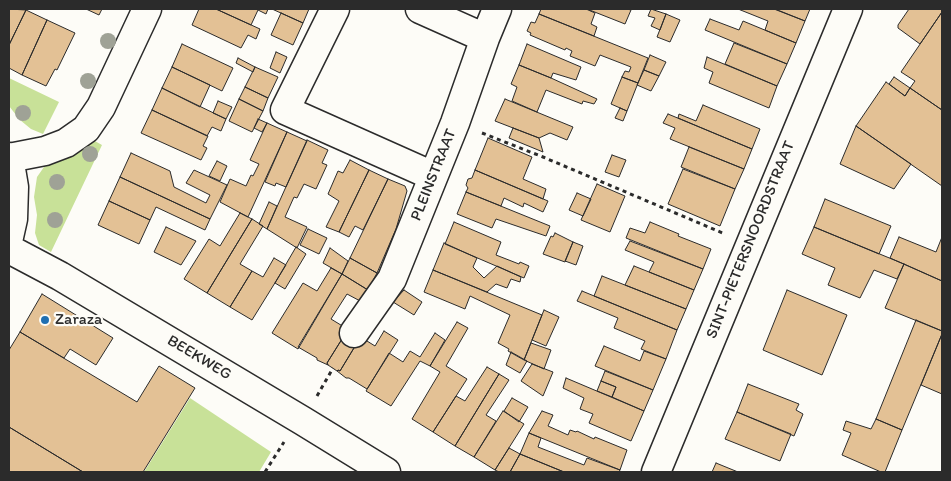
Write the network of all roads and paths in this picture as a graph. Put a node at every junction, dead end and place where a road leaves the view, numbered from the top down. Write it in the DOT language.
graph roads {
  1 [pos="147,9"];
  2 [pos="335,9"];
  3 [pos="420,9"];
  4 [pos="497,9"];
  5 [pos="848,9"];
  6 [pos="485,38"];
  7 [pos="455,123"];
  8 [pos="9,158"];
  9 [pos="433,176"];
  10 [pos="9,237"];
  11 [pos="749,244"];
  12 [pos="9,249"];
  13 [pos="354,333"];
  14 [pos="299,418"];
  15 [pos="265,472"];
  16 [pos="386,472"];
  17 [pos="656,472"];
  1 -- 8 [label="street"];
  2 -- 9 [label="street"];
  3 -- 6 [label="street"];
  4 -- 6 [label="street, PLEINSTRAAT"];
  5 -- 11 [label="street, SINT-PIETERSNOORDSTRAAT"];
  6 -- 7 [label="street, PLEINSTRAAT"];
  7 -- 9 [label="street, PLEINSTRAAT"];
  7 -- 11 [label="path"];
  8 -- 10 [label="street"];
  9 -- 13 [label="street, PLEINSTRAAT"];
  11 -- 17 [label="street, SINT-PIETERSNOORDSTRAAT"];
  12 -- 14 [label="street, BEEKWEG"];
  14 -- 15 [label="path"];
  14 -- 16 [label="street, BEEKWEG"];
}
